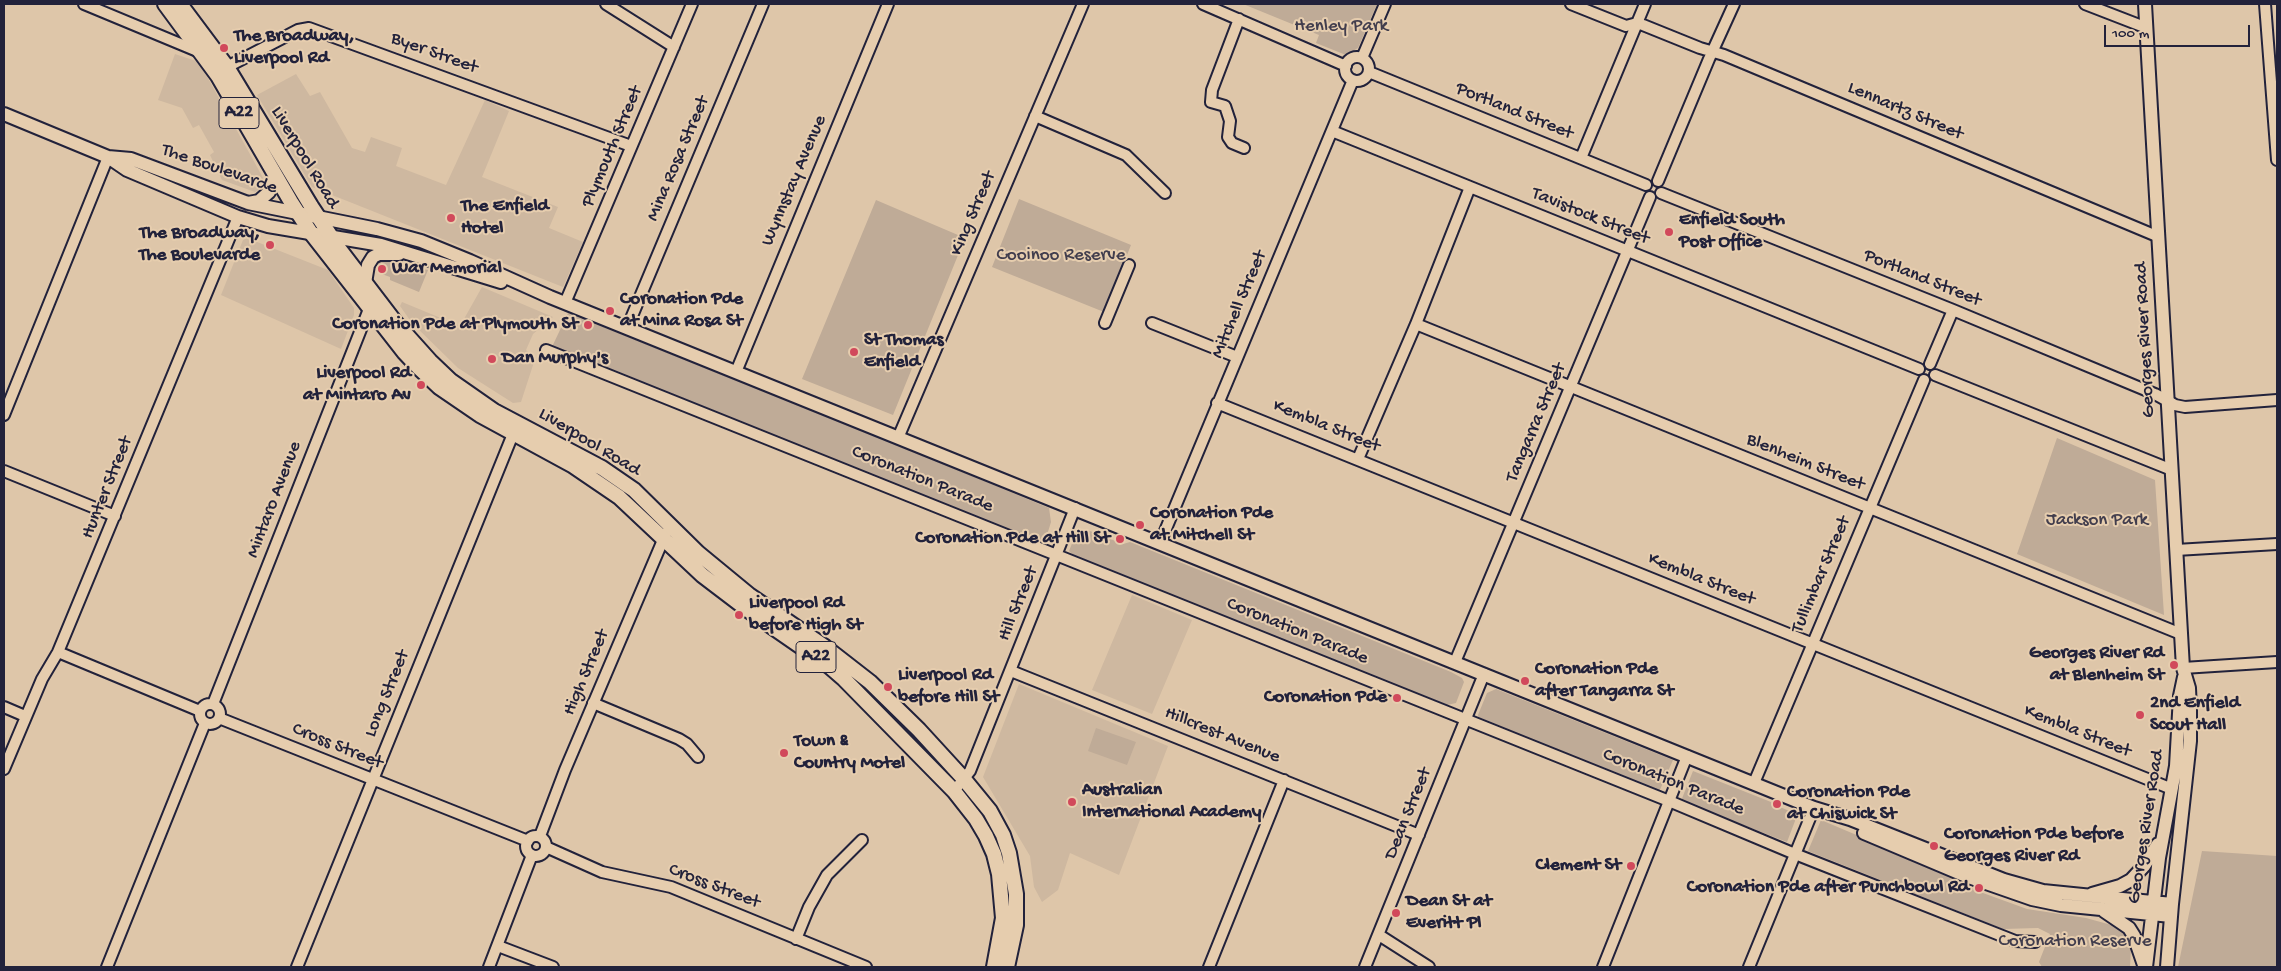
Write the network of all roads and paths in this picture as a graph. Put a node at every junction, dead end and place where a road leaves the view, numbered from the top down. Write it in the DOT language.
graph roads {
  1 [pos="84,4"];
  2 [pos="165,4"];
  3 [pos="180,4"];
  4 [pos="606,4"];
  5 [pos="692,4"];
  6 [pos="763,4"];
  7 [pos="888,4"];
  8 [pos="1083,4"];
  9 [pos="1203,4"];
  10 [pos="1385,4"];
  11 [pos="1571,4"];
  12 [pos="1645,4"];
  13 [pos="1734,4"];
  14 [pos="2085,4"];
  15 [pos="2145,4"];
  16 [pos="2266,4"];
  17 [pos="1239,19"];
  18 [pos="1637,23"];
  19 [pos="2146,28"];
  20 [pos="674,47"];
  21 [pos="1712,52"];
  22 [pos="203,53"];
  23 [pos="1362,58"];
  24 [pos="1346,66"];
  25 [pos="227,67"];
  26 [pos="1369,72"];
  27 [pos="1352,80"];
  28 [pos="4,114"];
  29 [pos="1035,116"];
  30 [pos="1332,131"];
  31 [pos="632,146"];
  32 [pos="1244,148"];
  33 [pos="108,157"];
  34 [pos="1581,158"];
  35 [pos="2277,160"];
  36 [pos="275,174"];
  37 [pos="1658,181"];
  38 [pos="1646,185"];
  39 [pos="1470,188"];
  40 [pos="1165,193"];
  41 [pos="1661,193"];
  42 [pos="1650,197"];
  43 [pos="248,203"];
  44 [pos="298,214"];
  45 [pos="238,217"];
  46 [pos="318,217"];
  47 [pos="312,233"];
  48 [pos="330,236"];
  49 [pos="2159,237"];
  50 [pos="1628,252"];
  51 [pos="411,254"];
  52 [pos="1129,265"];
  53 [pos="365,283"];
  54 [pos="547,296"];
  55 [pos="566,303"];
  56 [pos="369,309"];
  57 [pos="1953,310"];
  58 [pos="1105,323"];
  59 [pos="1152,323"];
  60 [pos="1416,324"];
  61 [pos="627,328"];
  62 [pos="546,350"];
  63 [pos="1237,357"];
  64 [pos="1930,364"];
  65 [pos="1919,369"];
  66 [pos="736,372"];
  67 [pos="1934,375"];
  68 [pos="1924,380"];
  69 [pos="1571,388"];
  70 [pos="2277,400"];
  71 [pos="2168,401"];
  72 [pos="1217,403"];
  73 [pos="4,415"];
  74 [pos="513,434"];
  75 [pos="898,438"];
  76 [pos="1358,459"];
  77 [pos="2172,470"];
  78 [pos="4,471"];
  79 [pos="1075,508"];
  80 [pos="1869,508"];
  81 [pos="115,516"];
  82 [pos="1513,522"];
  83 [pos="670,525"];
  84 [pos="663,539"];
  85 [pos="1160,543"];
  86 [pos="2277,544"];
  87 [pos="2176,550"];
  88 [pos="1057,554"];
  89 [pos="2181,634"];
  90 [pos="1812,645"];
  91 [pos="58,652"];
  92 [pos="1456,662"];
  93 [pos="2277,662"];
  94 [pos="1010,670"];
  95 [pos="2184,671"];
  96 [pos="1484,674"];
  97 [pos="593,703"];
  98 [pos="213,704"];
  99 [pos="4,707"];
  100 [pos="200,711"];
  101 [pos="25,716"];
  102 [pos="219,718"];
  103 [pos="1466,720"];
  104 [pos="205,723"];
  105 [pos="1686,756"];
  106 [pos="698,757"];
  107 [pos="4,769"];
  108 [pos="964,778"];
  109 [pos="372,780"];
  110 [pos="1284,780"];
  111 [pos="1754,784"];
  112 [pos="2172,789"];
  113 [pos="954,791"];
  114 [pos="1669,801"];
  115 [pos="1814,808"];
  116 [pos="2164,829"];
  117 [pos="1419,835"];
  118 [pos="540,836"];
  119 [pos="862,840"];
  120 [pos="528,841"];
  121 [pos="546,847"];
  122 [pos="1795,854"];
  123 [pos="532,855"];
  124 [pos="2082,896"];
  125 [pos="2099,908"];
  126 [pos="2171,910"];
  127 [pos="2152,914"];
  128 [pos="1379,934"];
  129 [pos="796,939"];
  130 [pos="2035,942"];
  131 [pos="498,946"];
  132 [pos="107,967"];
  133 [pos="297,967"];
  134 [pos="489,967"];
  135 [pos="552,967"];
  136 [pos="866,967"];
  137 [pos="994,967"];
  138 [pos="1008,967"];
  139 [pos="1209,967"];
  140 [pos="1365,967"];
  141 [pos="1429,967"];
  142 [pos="1603,967"];
  143 [pos="1749,967"];
  144 [pos="2145,967"];
  145 [pos="2168,967"];
  1 -- 22 [label="street"];
  2 -- 22 [label="highway, Liverpool Road / A22"];
  3 -- 25 [label="highway, Liverpool Road / A22"];
  4 -- 20 [label="street"];
  5 -- 20 [label="street, Plymouth Street"];
  6 -- 61 [label="street, Mina Rosa Street"];
  7 -- 66 [label="street, Wynnstay Avenue"];
  8 -- 29 [label="street, King Street"];
  9 -- 17 [label="street"];
  10 -- 23 [label="street"];
  11 -- 18 [label="street, Lennartz Street"];
  12 -- 18 [label="street"];
  13 -- 21 [label="street"];
  14 -- 19 [label="street"];
  15 -- 19 [label="main road, Georges River Road"];
  16 -- 35 [label="street"];
  17 -- 24 [label="street"];
  17 -- 32 [label="street"];
  18 -- 21 [label="street, Lennartz Street"];
  18 -- 34 [label="street"];
  19 -- 49 [label="main road, Georges River Road"];
  20 -- 31 [label="street, Plymouth Street"];
  21 -- 37 [label="street"];
  21 -- 49 [label="street, Lennartz Street"];
  22 -- 36 [label="highway, Liverpool Road / A22"];
  23 -- 24 [label="street"];
  23 -- 26 [label="street"];
  24 -- 27 [label="street"];
  25 -- 31 [label="street, Byer Street"];
  25 -- 46 [label="highway, Liverpool Road / A22"];
  26 -- 27 [label="street"];
  26 -- 34 [label="street, Portland Street"];
  27 -- 30 [label="street, Mitchell Street"];
  28 -- 33 [label="main road, The Boulevarde"];
  29 -- 40 [label="street"];
  29 -- 75 [label="street, King Street"];
  30 -- 39 [label="street, Tavistock Street"];
  30 -- 63 [label="street, Mitchell Street"];
  31 -- 55 [label="street, Plymouth Street"];
  33 -- 43 [label="main road, The Boulevarde"];
  33 -- 45 [label="main road, The Boulevarde"];
  33 -- 73 [label="street"];
  34 -- 38 [label="street, Portland Street"];
  36 -- 43 [label="main road"];
  36 -- 44 [label="highway, Liverpool Road / A22"];
  37 -- 38 [label="street"];
  37 -- 41 [label="street"];
  38 -- 42 [label="street"];
  39 -- 50 [label="street, Tavistock Street"];
  39 -- 60 [label="street"];
  41 -- 42 [label="street"];
  41 -- 57 [label="street, Portland Street"];
  42 -- 50 [label="street, Tangarra Street"];
  43 -- 44 [label="main road, The Boulevarde"];
  44 -- 46 [label="main road, The Boulevarde"];
  44 -- 47 [label="highway, Liverpool Road / A22"];
  45 -- 47 [label="main road, The Boulevarde"];
  45 -- 81 [label="street, Hunter Street"];
  46 -- 48 [label="highway, Liverpool Road / A22"];
  46 -- 54 [label="main road, Coronation Parade"];
  47 -- 48 [label="main road, Coronation Parade"];
  47 -- 56 [label="highway, Liverpool Road / A22"];
  48 -- 51 [label="main road, Coronation Parade"];
  48 -- 53 [label="highway, Liverpool Road / A22"];
  49 -- 71 [label="main road, Georges River Road"];
  50 -- 65 [label="street, Tavistock Street"];
  50 -- 69 [label="street, Tangarra Street"];
  51 -- 53 [label="main road"];
  51 -- 54 [label="main road, Coronation Parade"];
  52 -- 58 [label="street"];
  53 -- 83 [label="highway, Liverpool Road / A22"];
  54 -- 55 [label="main road, Coronation Parade"];
  55 -- 61 [label="main road, Coronation Parade"];
  56 -- 74 [label="highway, Liverpool Road / A22"];
  56 -- 98 [label="street, Mintaro Avenue"];
  57 -- 64 [label="street"];
  57 -- 71 [label="street, Portland Street"];
  59 -- 63 [label="street"];
  60 -- 69 [label="street, Blenheim Street"];
  60 -- 76 [label="street"];
  61 -- 66 [label="main road, Coronation Parade"];
  62 -- 88 [label="street, Coronation Parade"];
  63 -- 72 [label="street, Mitchell Street"];
  64 -- 65 [label="street"];
  64 -- 67 [label="street"];
  65 -- 68 [label="street"];
  66 -- 75 [label="main road, Coronation Parade"];
  67 -- 68 [label="street"];
  67 -- 77 [label="street"];
  68 -- 80 [label="street, Tullimbar Street"];
  69 -- 80 [label="street, Blenheim Street"];
  69 -- 82 [label="street, Tangarra Street"];
  70 -- 71 [label="street, Portland Street"];
  71 -- 77 [label="main road, Georges River Road"];
  72 -- 76 [label="street, Kembla Street"];
  72 -- 85 [label="street, Mitchell Street"];
  74 -- 84 [label="highway, Liverpool Road / A22"];
  74 -- 109 [label="street, Long Street"];
  75 -- 79 [label="main road, Coronation Parade"];
  76 -- 82 [label="street, Kembla Street"];
  77 -- 87 [label="main road, Georges River Road"];
  78 -- 81 [label="street"];
  79 -- 85 [label="main road, Coronation Parade"];
  79 -- 88 [label="street, Hill Street"];
  80 -- 89 [label="street, Blenheim Street"];
  80 -- 90 [label="street, Tullimbar Street"];
  81 -- 91 [label="street, Hunter Street"];
  82 -- 90 [label="street, Kembla Street"];
  82 -- 92 [label="street, Tangarra Street"];
  83 -- 84 [label="street, High Street"];
  83 -- 108 [label="highway, Liverpool Road / A22"];
  84 -- 97 [label="street, High Street"];
  84 -- 113 [label="highway, Liverpool Road / A22"];
  85 -- 92 [label="main road, Coronation Parade"];
  86 -- 87 [label="street"];
  87 -- 89 [label="main road, Georges River Road"];
  88 -- 94 [label="street, Hill Street"];
  88 -- 103 [label="street, Coronation Parade"];
  89 -- 95 [label="main road, Georges River Road"];
  90 -- 111 [label="street, Tullimbar Street"];
  90 -- 112 [label="street, Kembla Street"];
  91 -- 100 [label="street"];
  91 -- 101 [label="street, Hunter Street"];
  92 -- 96 [label="main road, Coronation Parade"];
  93 -- 95 [label="street"];
  94 -- 108 [label="street, Hill Street"];
  94 -- 110 [label="street, Hillcrest Avenue"];
  95 -- 112 [label="main road, Georges River Road"];
  95 -- 126 [label="main road, Georges River Road"];
  96 -- 103 [label="street, Dean Street"];
  96 -- 105 [label="main road, Coronation Parade"];
  97 -- 106 [label="street"];
  97 -- 118 [label="street, High Street"];
  98 -- 100 [label="street"];
  98 -- 102 [label="street"];
  99 -- 101 [label="street"];
  100 -- 104 [label="street"];
  101 -- 107 [label="street, Hunter Street"];
  102 -- 104 [label="street"];
  102 -- 109 [label="street, Cross Street"];
  103 -- 114 [label="street, Coronation Parade"];
  103 -- 117 [label="street, Dean Street"];
  104 -- 132 [label="street"];
  105 -- 111 [label="main road, Coronation Parade"];
  105 -- 114 [label="street"];
  108 -- 113 [label="street, Hill Street"];
  108 -- 138 [label="highway, Liverpool Road / A22"];
  109 -- 120 [label="street, Cross Street"];
  109 -- 133 [label="street, Long Street"];
  110 -- 117 [label="street, Hillcrest Avenue"];
  110 -- 139 [label="street"];
  111 -- 115 [label="main road, Coronation Parade"];
  112 -- 116 [label="main road, Georges River Road"];
  113 -- 137 [label="highway, Liverpool Road / A22"];
  114 -- 122 [label="street, Coronation Parade"];
  114 -- 142 [label="street"];
  115 -- 122 [label="street"];
  115 -- 124 [label="main road, Coronation Parade"];
  115 -- 125 [label="main road, Coronation Parade"];
  116 -- 124 [label="main road"];
  116 -- 127 [label="main road, Georges River Road"];
  117 -- 128 [label="street, Dean Street"];
  118 -- 120 [label="street"];
  118 -- 121 [label="street"];
  119 -- 129 [label="street"];
  120 -- 123 [label="street"];
  121 -- 123 [label="street"];
  121 -- 129 [label="street, Cross Street"];
  122 -- 130 [label="street, Coronation Parade"];
  122 -- 143 [label="street"];
  123 -- 131 [label="street"];
  124 -- 127 [label="main road, Coronation Parade"];
  125 -- 127 [label="main road, Coronation Parade"];
  125 -- 144 [label="main road"];
  126 -- 127 [label="main road, Coronation Parade"];
  126 -- 145 [label="main road, Georges River Road"];
  127 -- 144 [label="main road, Georges River Road"];
  128 -- 140 [label="street, Dean Street"];
  128 -- 141 [label="street"];
  129 -- 136 [label="street, Cross Street"];
  131 -- 134 [label="street"];
  131 -- 135 [label="street"];
}
